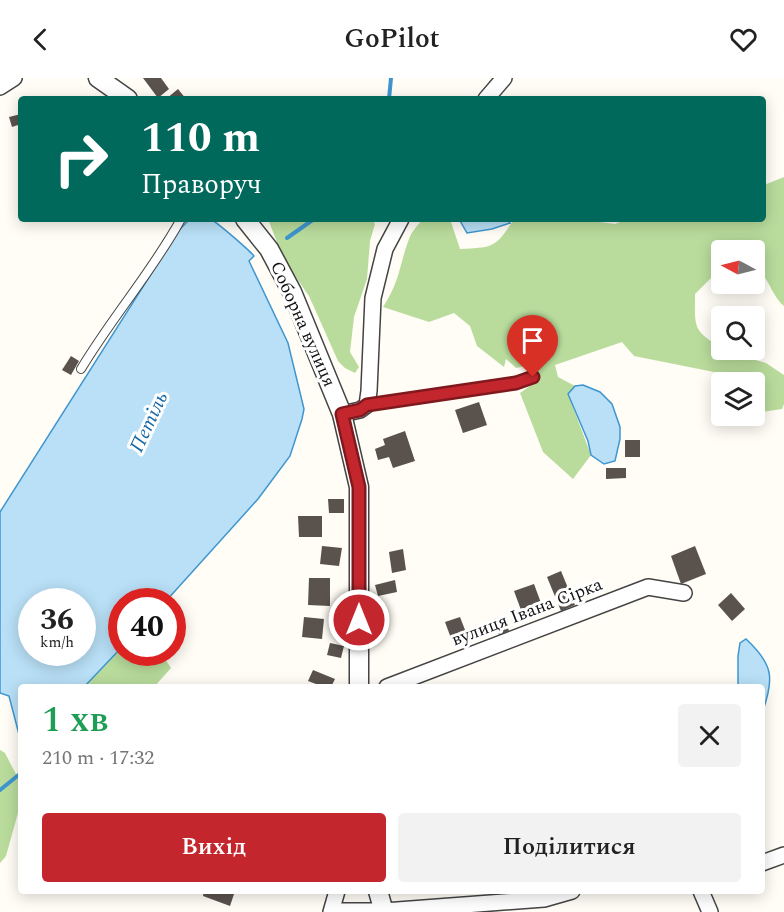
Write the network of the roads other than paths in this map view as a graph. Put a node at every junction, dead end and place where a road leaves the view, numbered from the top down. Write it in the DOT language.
graph roads {
  1 [pos="14,78"];
  2 [pos="98,78"];
  3 [pos="504,78"];
  4 [pos="0,87"];
  5 [pos="124,96"];
  6 [pos="489,96"];
  7 [pos="179,222"];
  8 [pos="246,222"];
  9 [pos="400,222"];
  10 [pos="81,369"];
  11 [pos="533,377"];
  12 [pos="367,405"];
  13 [pos="342,414"];
  14 [pos="684,592"];
  15 [pos="358,684"];
  16 [pos="395,684"];
  17 [pos="784,855"];
  18 [pos="765,862"];
  19 [pos="336,894"];
  20 [pos="379,894"];
  21 [pos="562,894"];
  22 [pos="702,894"];
  23 [pos="384,911"];
  24 [pos="332,912"];
  25 [pos="710,912"];
  1 -- 4 [label="street"];
  2 -- 5 [label="street"];
  3 -- 6 [label="street"];
  7 -- 10 [label="lane"];
  8 -- 13 [label="street, Соборна вулиця"];
  9 -- 12 [label="street"];
  11 -- 12 [label="lane"];
  12 -- 13 [label="street"];
  13 -- 15 [label="street, Соборна вулиця"];
  14 -- 16 [label="street, вулиця Івана Сірка"];
  17 -- 18 [label="street"];
  19 -- 24 [label="street"];
  20 -- 23 [label="street"];
  21 -- 23 [label="street"];
  22 -- 25 [label="street"];
  23 -- 24 [label="street"];
}
